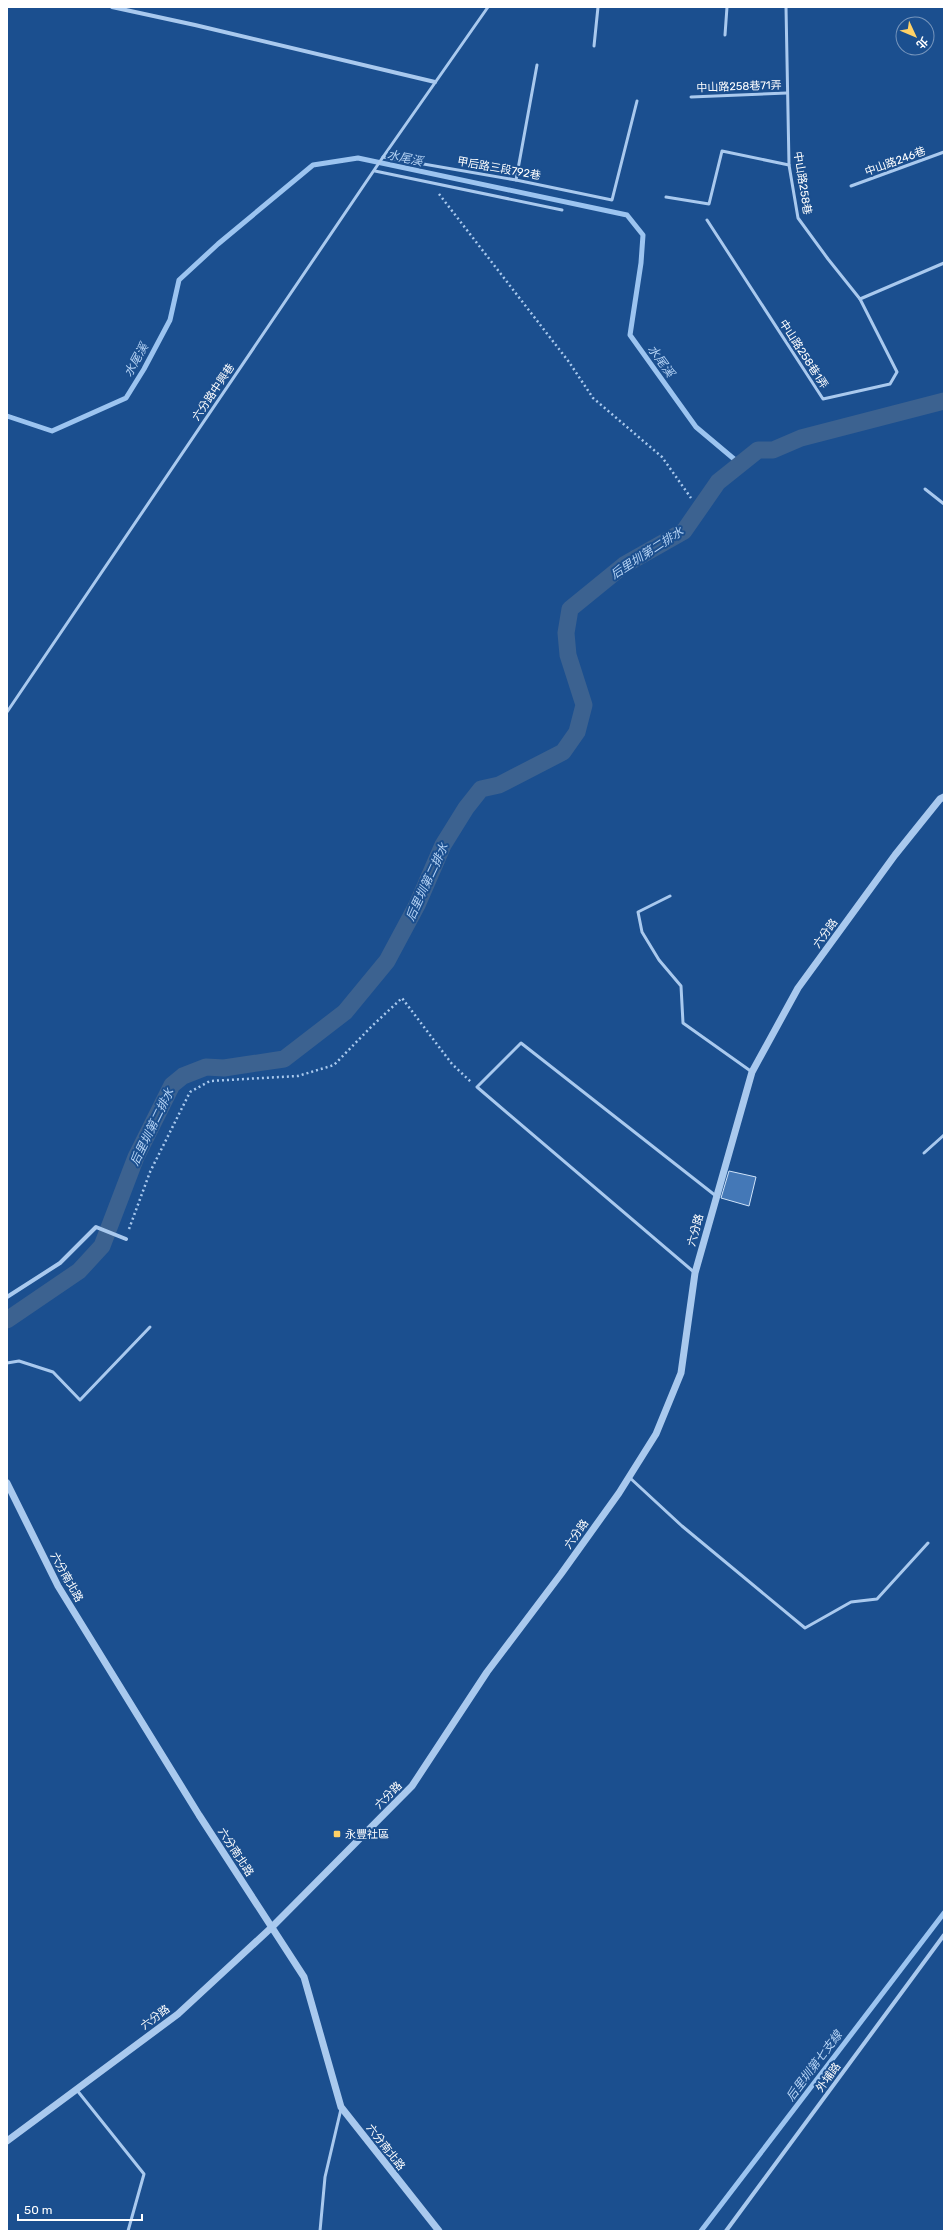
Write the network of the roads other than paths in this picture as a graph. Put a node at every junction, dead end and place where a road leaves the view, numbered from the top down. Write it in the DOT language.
graph roads {
  1 [pos="112,7"];
  2 [pos="488,7"];
  3 [pos="598,7"];
  4 [pos="727,7"];
  5 [pos="786,7"];
  6 [pos="725,35"];
  7 [pos="594,46"];
  8 [pos="537,65"];
  9 [pos="435,82"];
  10 [pos="787,93"];
  11 [pos="690,97"];
  12 [pos="637,101"];
  13 [pos="944,152"];
  14 [pos="383,157"];
  15 [pos="789,165"];
  16 [pos="375,171"];
  17 [pos="516,180"];
  18 [pos="852,186"];
  19 [pos="666,197"];
  20 [pos="562,210"];
  21 [pos="707,220"];
  22 [pos="944,263"];
  23 [pos="860,299"];
  24 [pos="925,489"];
  25 [pos="944,504"];
  26 [pos="7,712"];
  27 [pos="944,797"];
  28 [pos="670,896"];
  29 [pos="752,1072"];
  30 [pos="944,1134"];
  31 [pos="924,1153"];
  32 [pos="716,1196"];
  33 [pos="126,1239"];
  34 [pos="695,1273"];
  35 [pos="7,1298"];
  36 [pos="150,1327"];
  37 [pos="7,1363"];
  38 [pos="629,1477"];
  39 [pos="7,1483"];
  40 [pos="928,1543"];
  41 [pos="272,1926"];
  42 [pos="944,1935"];
  43 [pos="76,2089"];
  44 [pos="341,2107"];
  45 [pos="7,2141"];
  46 [pos="128,2231"];
  47 [pos="320,2231"];
  48 [pos="439,2231"];
  49 [pos="726,2231"];
  1 -- 9 [label="street"];
  2 -- 9 [label="lane"];
  3 -- 7 [label="lane"];
  4 -- 6 [label="lane"];
  5 -- 10 [label="lane, 中山路258巷"];
  8 -- 17 [label="lane"];
  9 -- 14 [label="lane, 六分路中興巷"];
  10 -- 11 [label="lane, 中山路258巷71弄"];
  10 -- 15 [label="lane, 中山路258巷"];
  12 -- 17 [label="lane, 甲后路三段792巷"];
  13 -- 18 [label="lane, 中山路246巷"];
  14 -- 16 [label="lane, 六分路中興巷"];
  14 -- 17 [label="lane, 甲后路三段792巷"];
  15 -- 19 [label="lane"];
  15 -- 23 [label="lane, 中山路258巷"];
  16 -- 20 [label="lane"];
  16 -- 26 [label="lane, 六分路中興巷"];
  21 -- 23 [label="lane, 中山路258巷1弄"];
  22 -- 23 [label="lane"];
  24 -- 25 [label="lane"];
  27 -- 29 [label="street, 六分路"];
  28 -- 29 [label="lane"];
  29 -- 32 [label="street, 六分路"];
  30 -- 31 [label="lane"];
  32 -- 34 [label="street, 六分路"];
  32 -- 34 [label="lane"];
  33 -- 35 [label="street"];
  34 -- 38 [label="street, 六分路"];
  36 -- 37 [label="lane"];
  38 -- 40 [label="lane"];
  38 -- 41 [label="street, 六分路"];
  39 -- 41 [label="street, 六分南北路"];
  41 -- 43 [label="street, 六分路"];
  41 -- 44 [label="street, 六分南北路"];
  42 -- 49 [label="street, 外埔路"];
  43 -- 45 [label="street, 六分路"];
  43 -- 46 [label="lane"];
  44 -- 47 [label="lane"];
  44 -- 48 [label="street, 六分南北路"];
}
